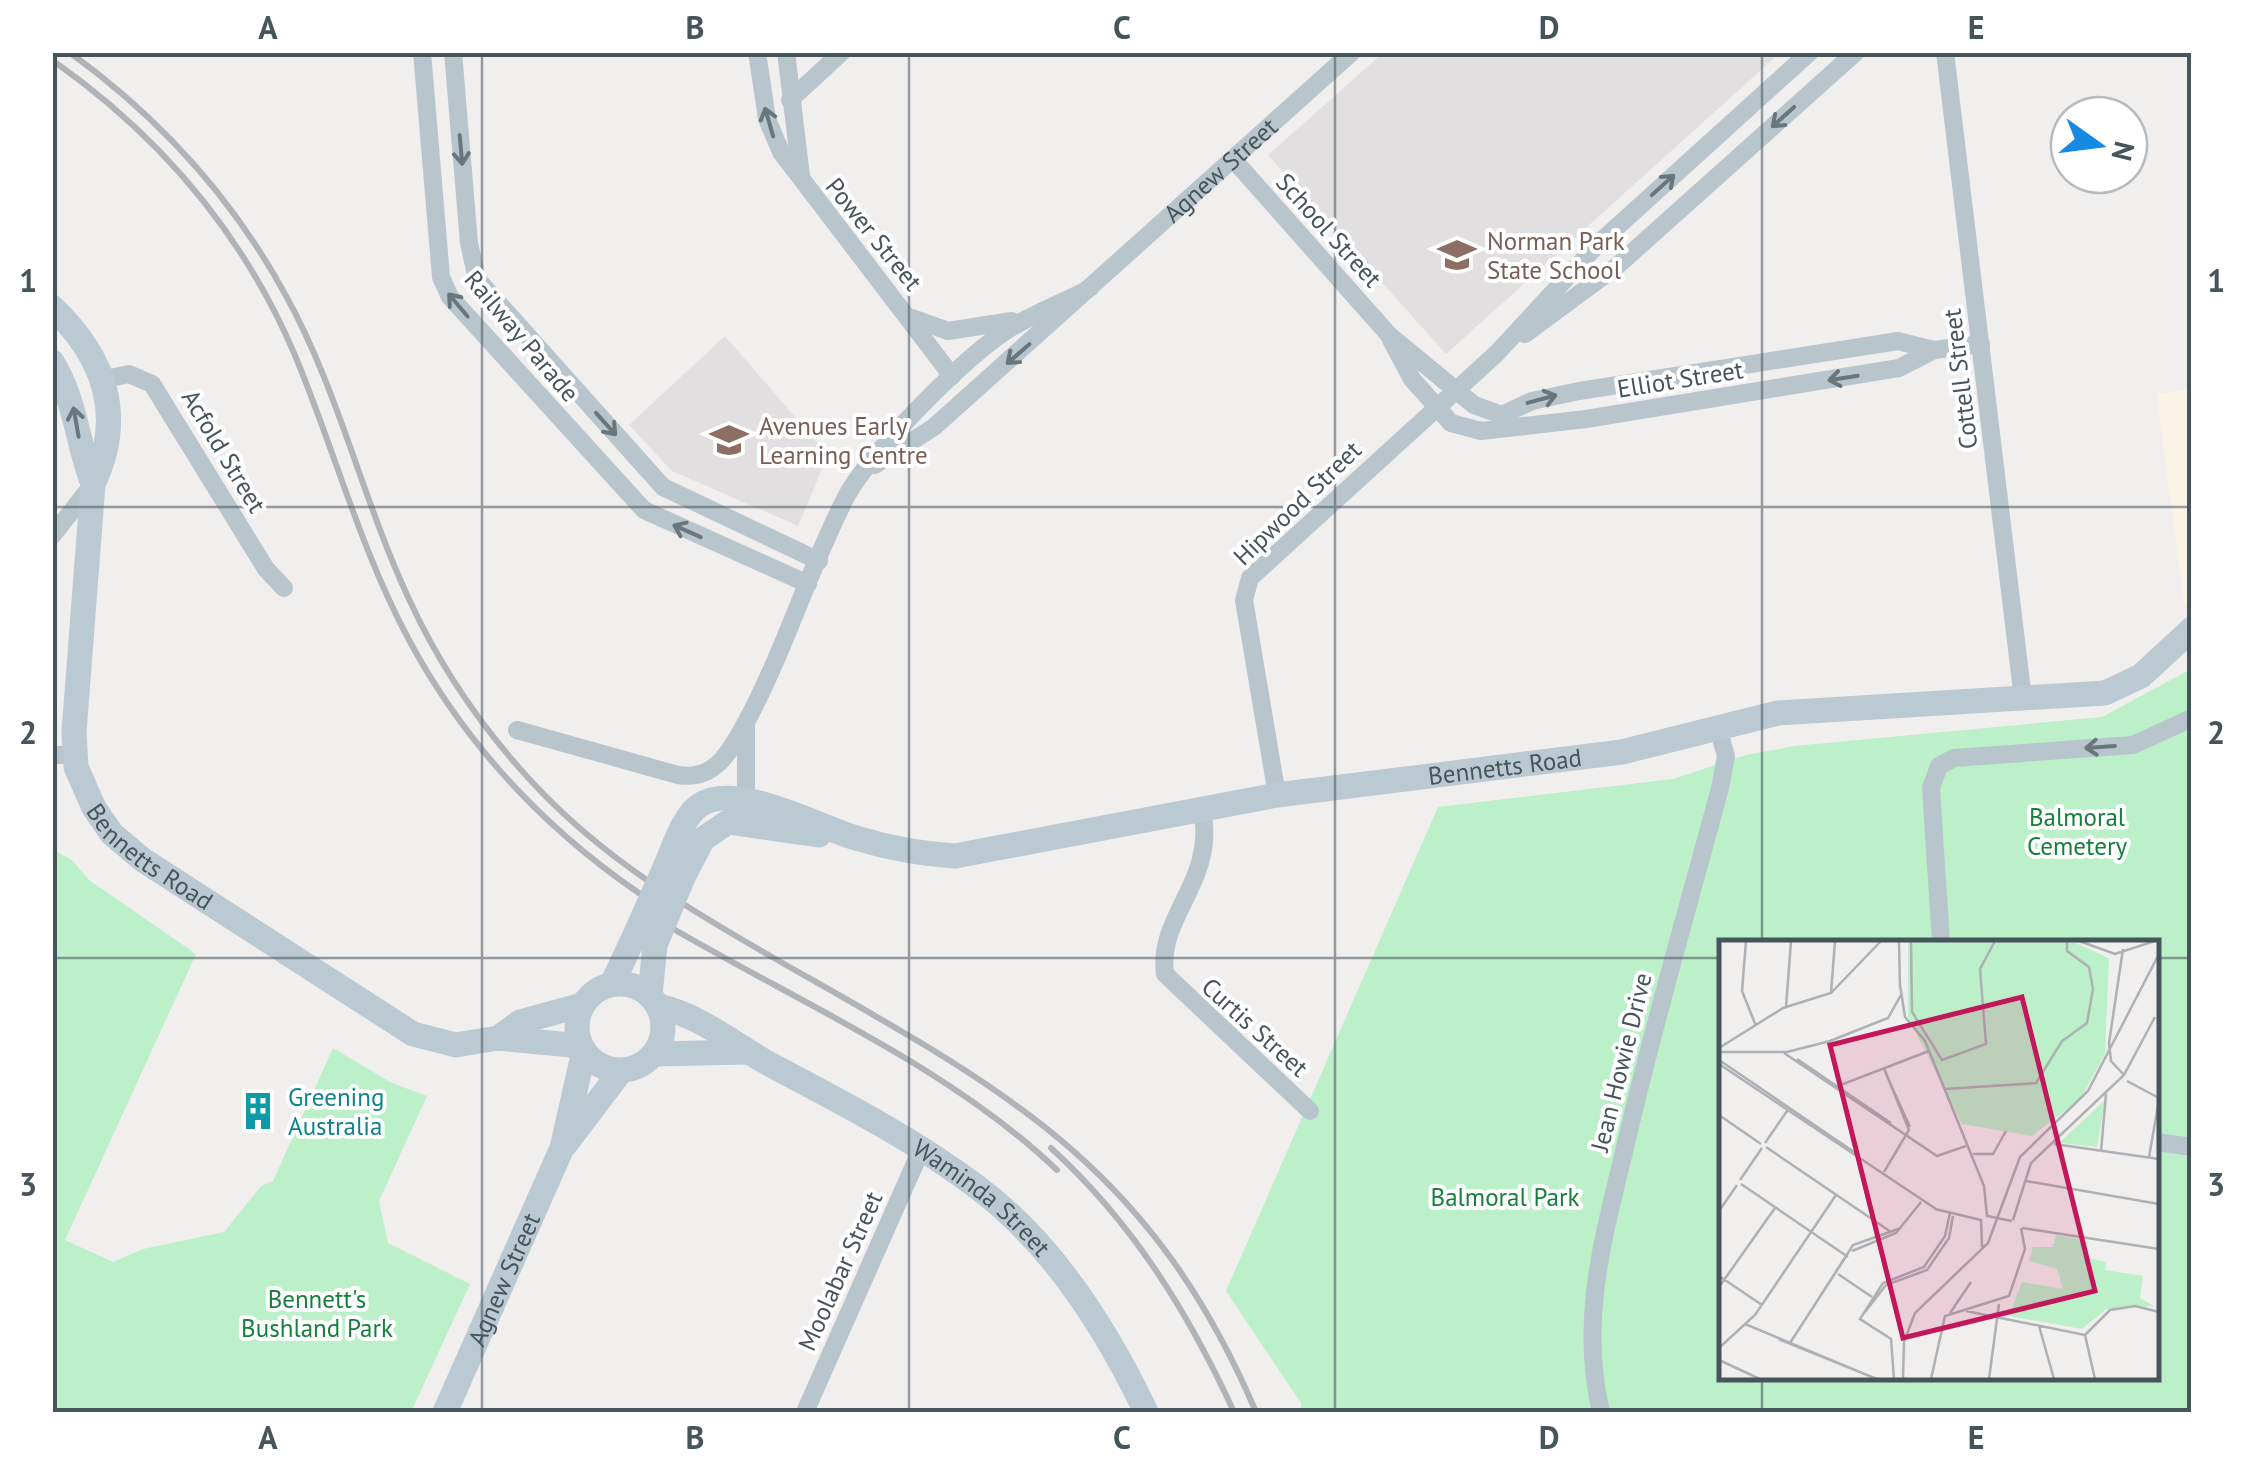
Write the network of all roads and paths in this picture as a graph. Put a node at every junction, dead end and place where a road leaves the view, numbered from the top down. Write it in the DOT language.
graph roads {
  1 [pos="422,52"];
  2 [pos="453,52"];
  3 [pos="756,52"];
  4 [pos="786,52"];
  5 [pos="842,52"];
  6 [pos="1352,52"];
  7 [pos="1810,52"];
  8 [pos="1856,52"];
  9 [pos="1944,52"];
  10 [pos="790,100"];
  11 [pos="1232,159"];
  12 [pos="802,184"];
  13 [pos="1090,288"];
  14 [pos="52,307"];
  15 [pos="907,315"];
  16 [pos="1036,316"];
  17 [pos="1389,335"];
  18 [pos="1981,344"];
  19 [pos="1934,350"];
  20 [pos="1496,354"];
  21 [pos="52,362"];
  22 [pos="952,376"];
  23 [pos="102,380"];
  24 [pos="1454,392"];
  25 [pos="1437,408"];
  26 [pos="870,468"];
  27 [pos="93,484"];
  28 [pos="756,532"];
  29 [pos="53,536"];
  30 [pos="744,556"];
  31 [pos="818,561"];
  32 [pos="808,584"];
  33 [pos="284,588"];
  34 [pos="2192,629"];
  35 [pos="2192,652"];
  36 [pos="2152,667"];
  37 [pos="2023,699"];
  38 [pos="2192,718"];
  39 [pos="747,719"];
  40 [pos="1718,728"];
  41 [pos="517,730"];
  42 [pos="63,755"];
  43 [pos="1277,794"];
  44 [pos="746,801"];
  45 [pos="1202,809"];
  46 [pos="854,838"];
  47 [pos="675,870"];
  48 [pos="645,940"];
  49 [pos="1940,940"];
  50 [pos="612,984"];
  51 [pos="654,1000"];
  52 [pos="582,1005"];
  53 [pos="498,1038"];
  54 [pos="582,1048"];
  55 [pos="748,1052"];
  56 [pos="654,1054"];
  57 [pos="621,1070"];
  58 [pos="1310,1111"];
  59 [pos="2159,1142"];
  60 [pos="2192,1147"];
  61 [pos="562,1148"];
  62 [pos="922,1150"];
  63 [pos="445,1412"];
  64 [pos="805,1412"];
  65 [pos="1146,1412"];
  66 [pos="1601,1412"];
  30 -- 1 [label="street, Railway Parade, one-way"];
  2 -- 28 [label="street, Railway Parade, one-way"];
  12 -- 3 [label="street, Power Street, one-way"];
  4 -- 10 [label="street, Power Street"];
  5 -- 10 [label="street"];
  6 -- 11 [label="street, Agnew Street"];
  20 -- 7 [label="street, Hipwood Street, one-way"];
  8 -- 20 [label="street, Hipwood Street, one-way"];
  9 -- 18 [label="street, Cottell Street"];
  10 -- 12 [label="street, Power Street"];
  11 -- 13 [label="street, Agnew Street"];
  11 -- 17 [label="street, School Street"];
  12 -- 15 [label="street, Power Street"];
  13 -- 16 [label="street, Agnew Street"];
  13 -- 26 [label="street, Agnew Street, one-way"];
  14 -- 23 [label="main road, Bennetts Road"];
  15 -- 16 [label="street, Power Street"];
  15 -- 22 [label="street, Power Street"];
  16 -- 22 [label="street, Agnew Street"];
  17 -- 24 [label="street, School Street"];
  17 -- 25 [label="street, School Street"];
  18 -- 19 [label="street, Elliot Street"];
  18 -- 37 [label="street, Cottell Street"];
  24 -- 19 [label="street, Elliot Street, one-way"];
  19 -- 25 [label="street, Elliot Street, one-way"];
  20 -- 24 [label="street, Hipwood Street"];
  27 -- 21 [label="main road, Bennetts Road, one-way"];
  22 -- 26 [label="street, Agnew Street"];
  23 -- 27 [label="main road, Bennetts Road"];
  23 -- 33 [label="street, Acfold Street"];
  24 -- 25 [label="street, Hipwood Street"];
  25 -- 43 [label="street, Hipwood Street"];
  26 -- 31 [label="street, Agnew Street"];
  27 -- 29 [label="street, Bennetts Road"];
  27 -- 42 [label="main road, Bennetts Road"];
  28 -- 30 [label="street"];
  28 -- 31 [label="street, Railway Parade"];
  30 -- 32 [label="street, Railway Parade"];
  31 -- 32 [label="street, Agnew Street"];
  32 -- 39 [label="street, Agnew Street"];
  34 -- 36 [label="main road, Bennetts Road"];
  35 -- 36 [label="main road, Bennetts Road"];
  36 -- 37 [label="main road, Bennetts Road"];
  37 -- 40 [label="main road, Bennetts Road"];
  38 -- 49 [label="street, one-way"];
  39 -- 41 [label="street, Agnew Street"];
  39 -- 44 [label="street, Agnew Street"];
  40 -- 43 [label="main road, Bennetts Road"];
  40 -- 66 [label="street, Jean Howie Drive"];
  42 -- 53 [label="main road, Bennetts Road"];
  43 -- 45 [label="main road, Bennetts Road"];
  44 -- 46 [label="main road, Bennetts Road"];
  44 -- 47 [label="main road, Bennetts Road"];
  45 -- 46 [label="main road, Bennetts Road"];
  45 -- 58 [label="street, Curtis Street"];
  46 -- 47 [label="main road, Bennetts Road"];
  47 -- 48 [label="main road, Bennetts Road, bridge"];
  48 -- 50 [label="main road, Bennetts Road"];
  48 -- 51 [label="main road, Bennetts Road"];
  50 -- 51 [label="main road"];
  50 -- 52 [label="main road"];
  51 -- 55 [label="main road, Waminda Street"];
  51 -- 56 [label="main road"];
  52 -- 53 [label="main road, Bennetts Road"];
  52 -- 54 [label="main road"];
  53 -- 54 [label="main road, Bennetts Road"];
  54 -- 57 [label="main road"];
  54 -- 61 [label="main road, Agnew Street"];
  55 -- 56 [label="main road, Waminda Street"];
  55 -- 62 [label="main road, Waminda Street"];
  56 -- 57 [label="main road"];
  57 -- 61 [label="main road, Agnew Street"];
  59 -- 60 [label="street"];
  61 -- 63 [label="main road, Agnew Street"];
  62 -- 64 [label="street, Moolabar Street"];
  62 -- 65 [label="main road, Waminda Street"];
}
